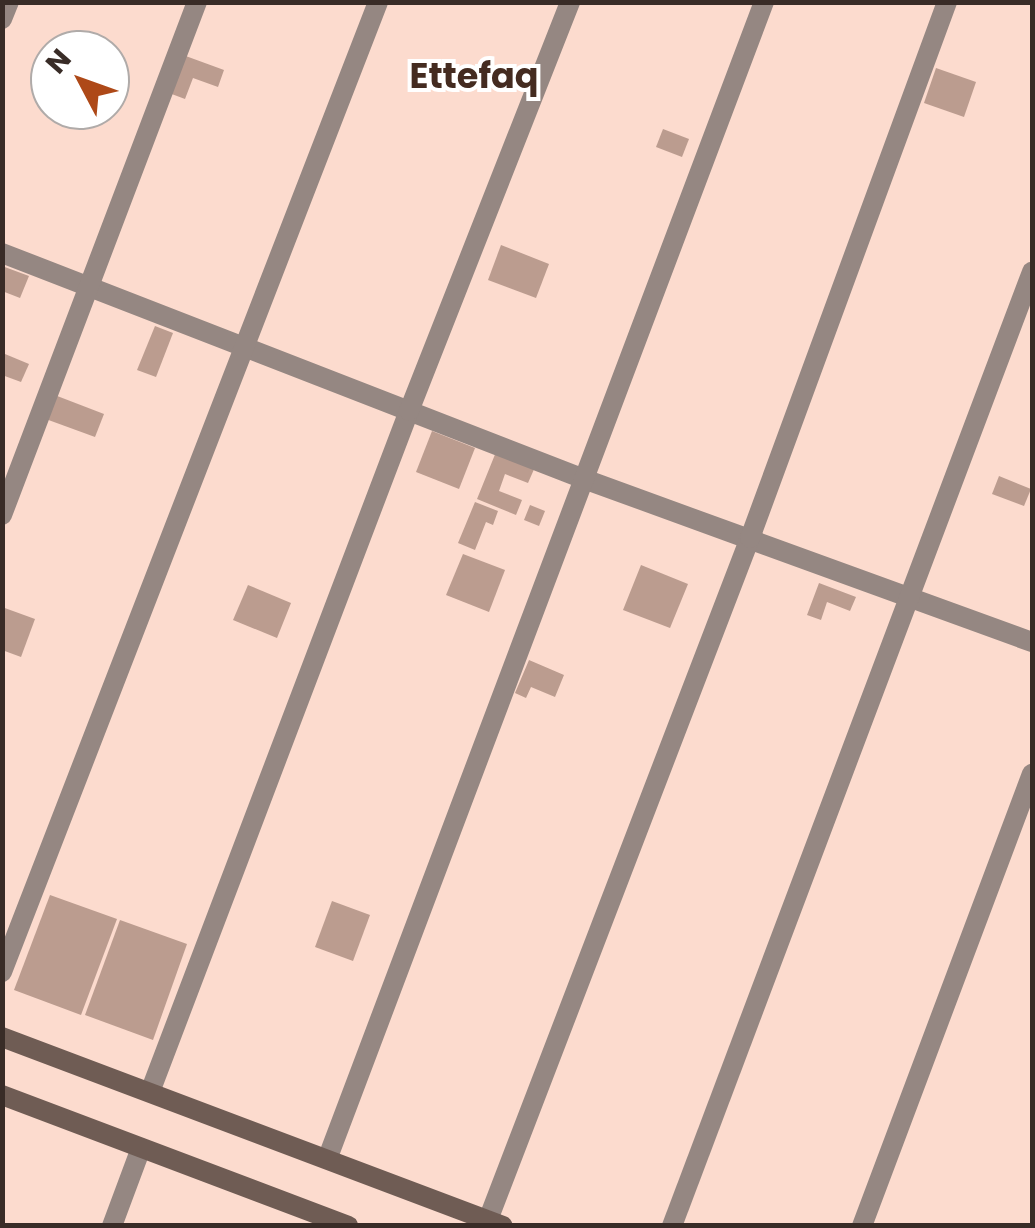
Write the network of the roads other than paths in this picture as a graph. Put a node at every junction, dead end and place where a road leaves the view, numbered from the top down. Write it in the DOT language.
graph roads {
  1 [pos="9,2"];
  2 [pos="197,2"];
  3 [pos="378,2"];
  4 [pos="570,2"];
  5 [pos="764,2"];
  6 [pos="946,2"];
  7 [pos="2,19"];
  8 [pos="2,253"];
  9 [pos="1032,272"];
  10 [pos="90,288"];
  11 [pos="248,348"];
  12 [pos="409,411"];
  13 [pos="584,478"];
  14 [pos="2,515"];
  15 [pos="750,538"];
  16 [pos="909,596"];
  17 [pos="1032,642"];
  18 [pos="1032,774"];
  19 [pos="2,972"];
  20 [pos="2,1037"];
  21 [pos="150,1092"];
  22 [pos="2,1095"];
  23 [pos="141,1148"];
  24 [pos="328,1158"];
  25 [pos="306,1218"];
  26 [pos="496,1223"];
  27 [pos="112,1226"];
  28 [pos="348,1226"];
  29 [pos="672,1226"];
  30 [pos="862,1226"];
  1 -- 7 [label="street"];
  2 -- 10 [label="street"];
  3 -- 11 [label="street"];
  4 -- 12 [label="street"];
  5 -- 13 [label="street"];
  6 -- 15 [label="street"];
  8 -- 10 [label="street"];
  9 -- 16 [label="street"];
  10 -- 11 [label="street"];
  10 -- 14 [label="street"];
  11 -- 12 [label="street"];
  11 -- 19 [label="street"];
  12 -- 13 [label="street"];
  12 -- 21 [label="street"];
  13 -- 15 [label="street"];
  13 -- 24 [label="street"];
  15 -- 16 [label="street"];
  15 -- 26 [label="street"];
  16 -- 17 [label="street"];
  16 -- 29 [label="street"];
  18 -- 30 [label="street"];
  20 -- 21 [label="main road"];
  21 -- 24 [label="main road"];
  22 -- 23 [label="main road"];
  23 -- 25 [label="main road"];
  23 -- 27 [label="street"];
  24 -- 26 [label="main road"];
  25 -- 28 [label="main road"];
}
